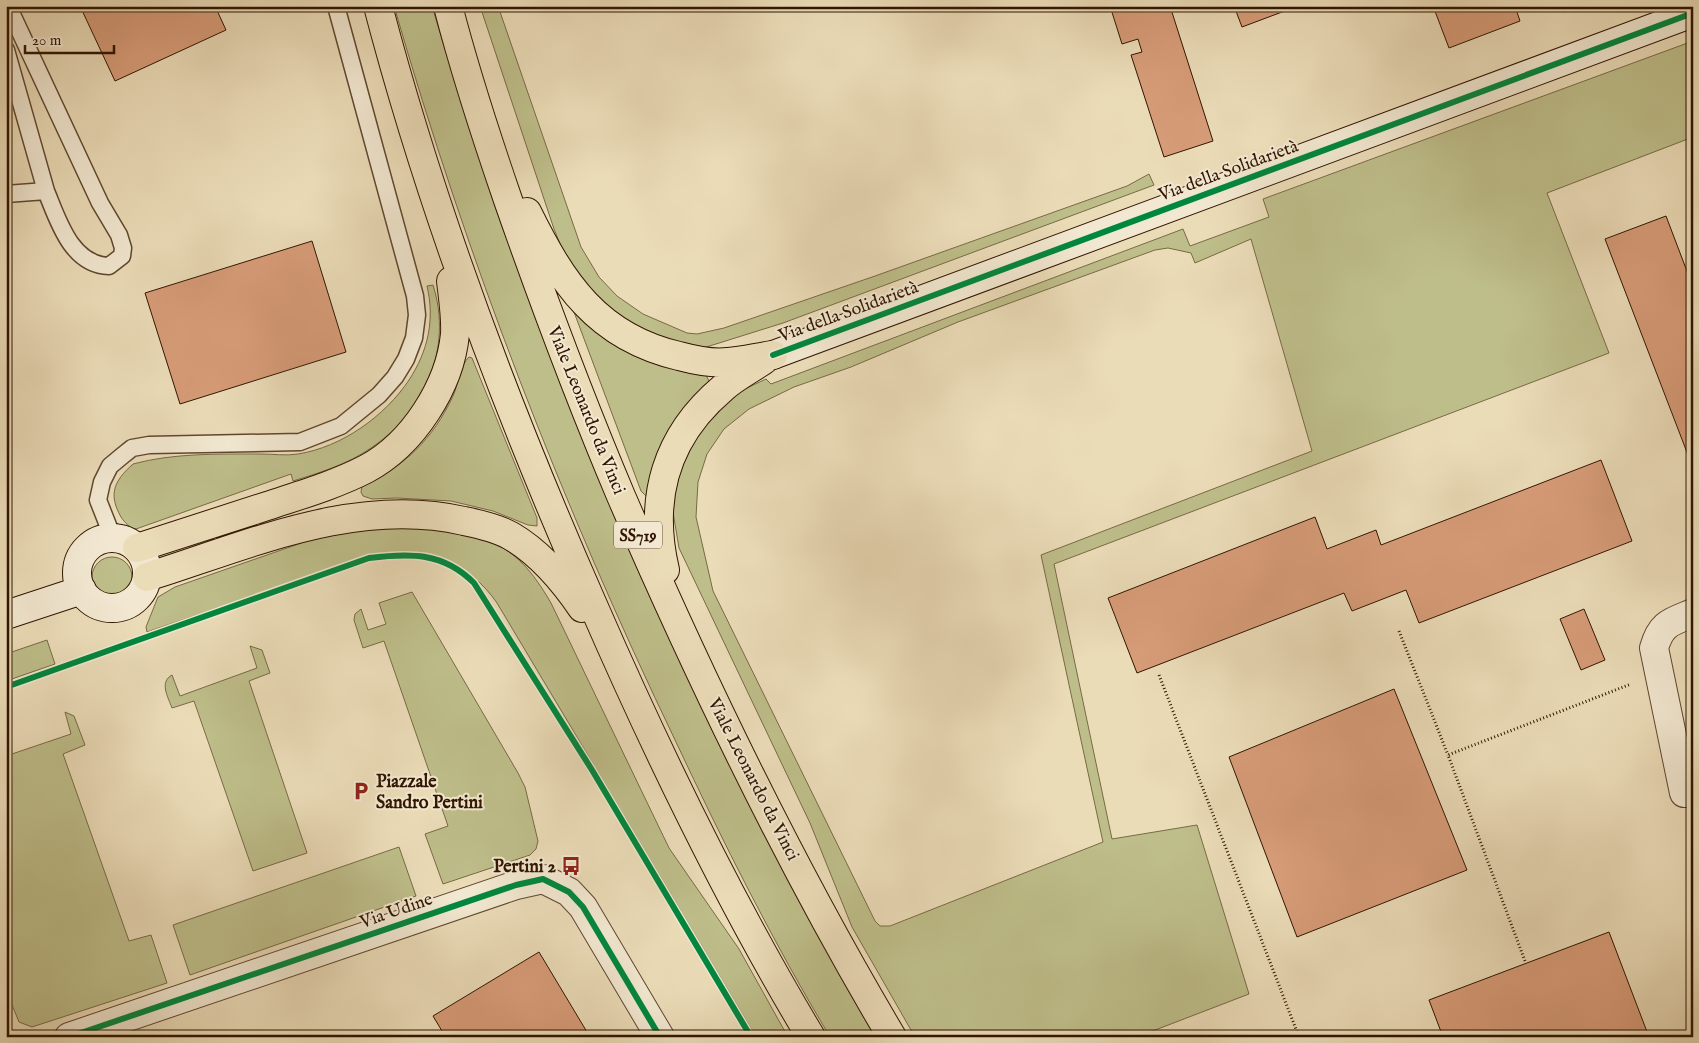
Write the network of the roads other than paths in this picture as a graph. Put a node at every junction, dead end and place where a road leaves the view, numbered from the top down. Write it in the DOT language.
graph roads {
  1 [pos="8,6"];
  2 [pos="336,6"];
  3 [pos="378,6"];
  4 [pos="448,6"];
  5 [pos="1693,13"];
  6 [pos="6,50"];
  7 [pos="482,125"];
  8 [pos="46,191"];
  9 [pos="6,194"];
  10 [pos="436,201"];
  11 [pos="773,355"];
  12 [pos="125,543"];
  13 [pos="147,577"];
  14 [pos="82,590"];
  15 [pos="1693,613"];
  16 [pos="6,615"];
  17 [pos="677,622"];
  18 [pos="620,666"];
  19 [pos="1693,793"];
  20 [pos="69,1037"];
  21 [pos="660,1037"];
  22 [pos="811,1037"];
  23 [pos="892,1037"];
  1 -- 8 [label="lane"];
  2 -- 12 [label="lane"];
  3 -- 10 [label="highway"];
  4 -- 7 [label="highway, Viale Leonardo da Vinci / SS719"];
  5 -- 11 [label="street, Via della Solidarietà"];
  6 -- 8 [label="lane"];
  7 -- 11 [label="highway"];
  7 -- 17 [label="highway, Viale Leonardo da Vinci / SS719"];
  8 -- 9 [label="lane"];
  10 -- 12 [label="highway"];
  10 -- 18 [label="highway"];
  11 -- 17 [label="highway"];
  12 -- 13 [label="street"];
  12 -- 14 [label="street"];
  13 -- 14 [label="street"];
  13 -- 18 [label="highway"];
  14 -- 16 [label="street"];
  15 -- 19 [label="street"];
  17 -- 23 [label="highway, Viale Leonardo da Vinci / SS719"];
  18 -- 22 [label="highway"];
  20 -- 21 [label="street, Via Udine"];
}
